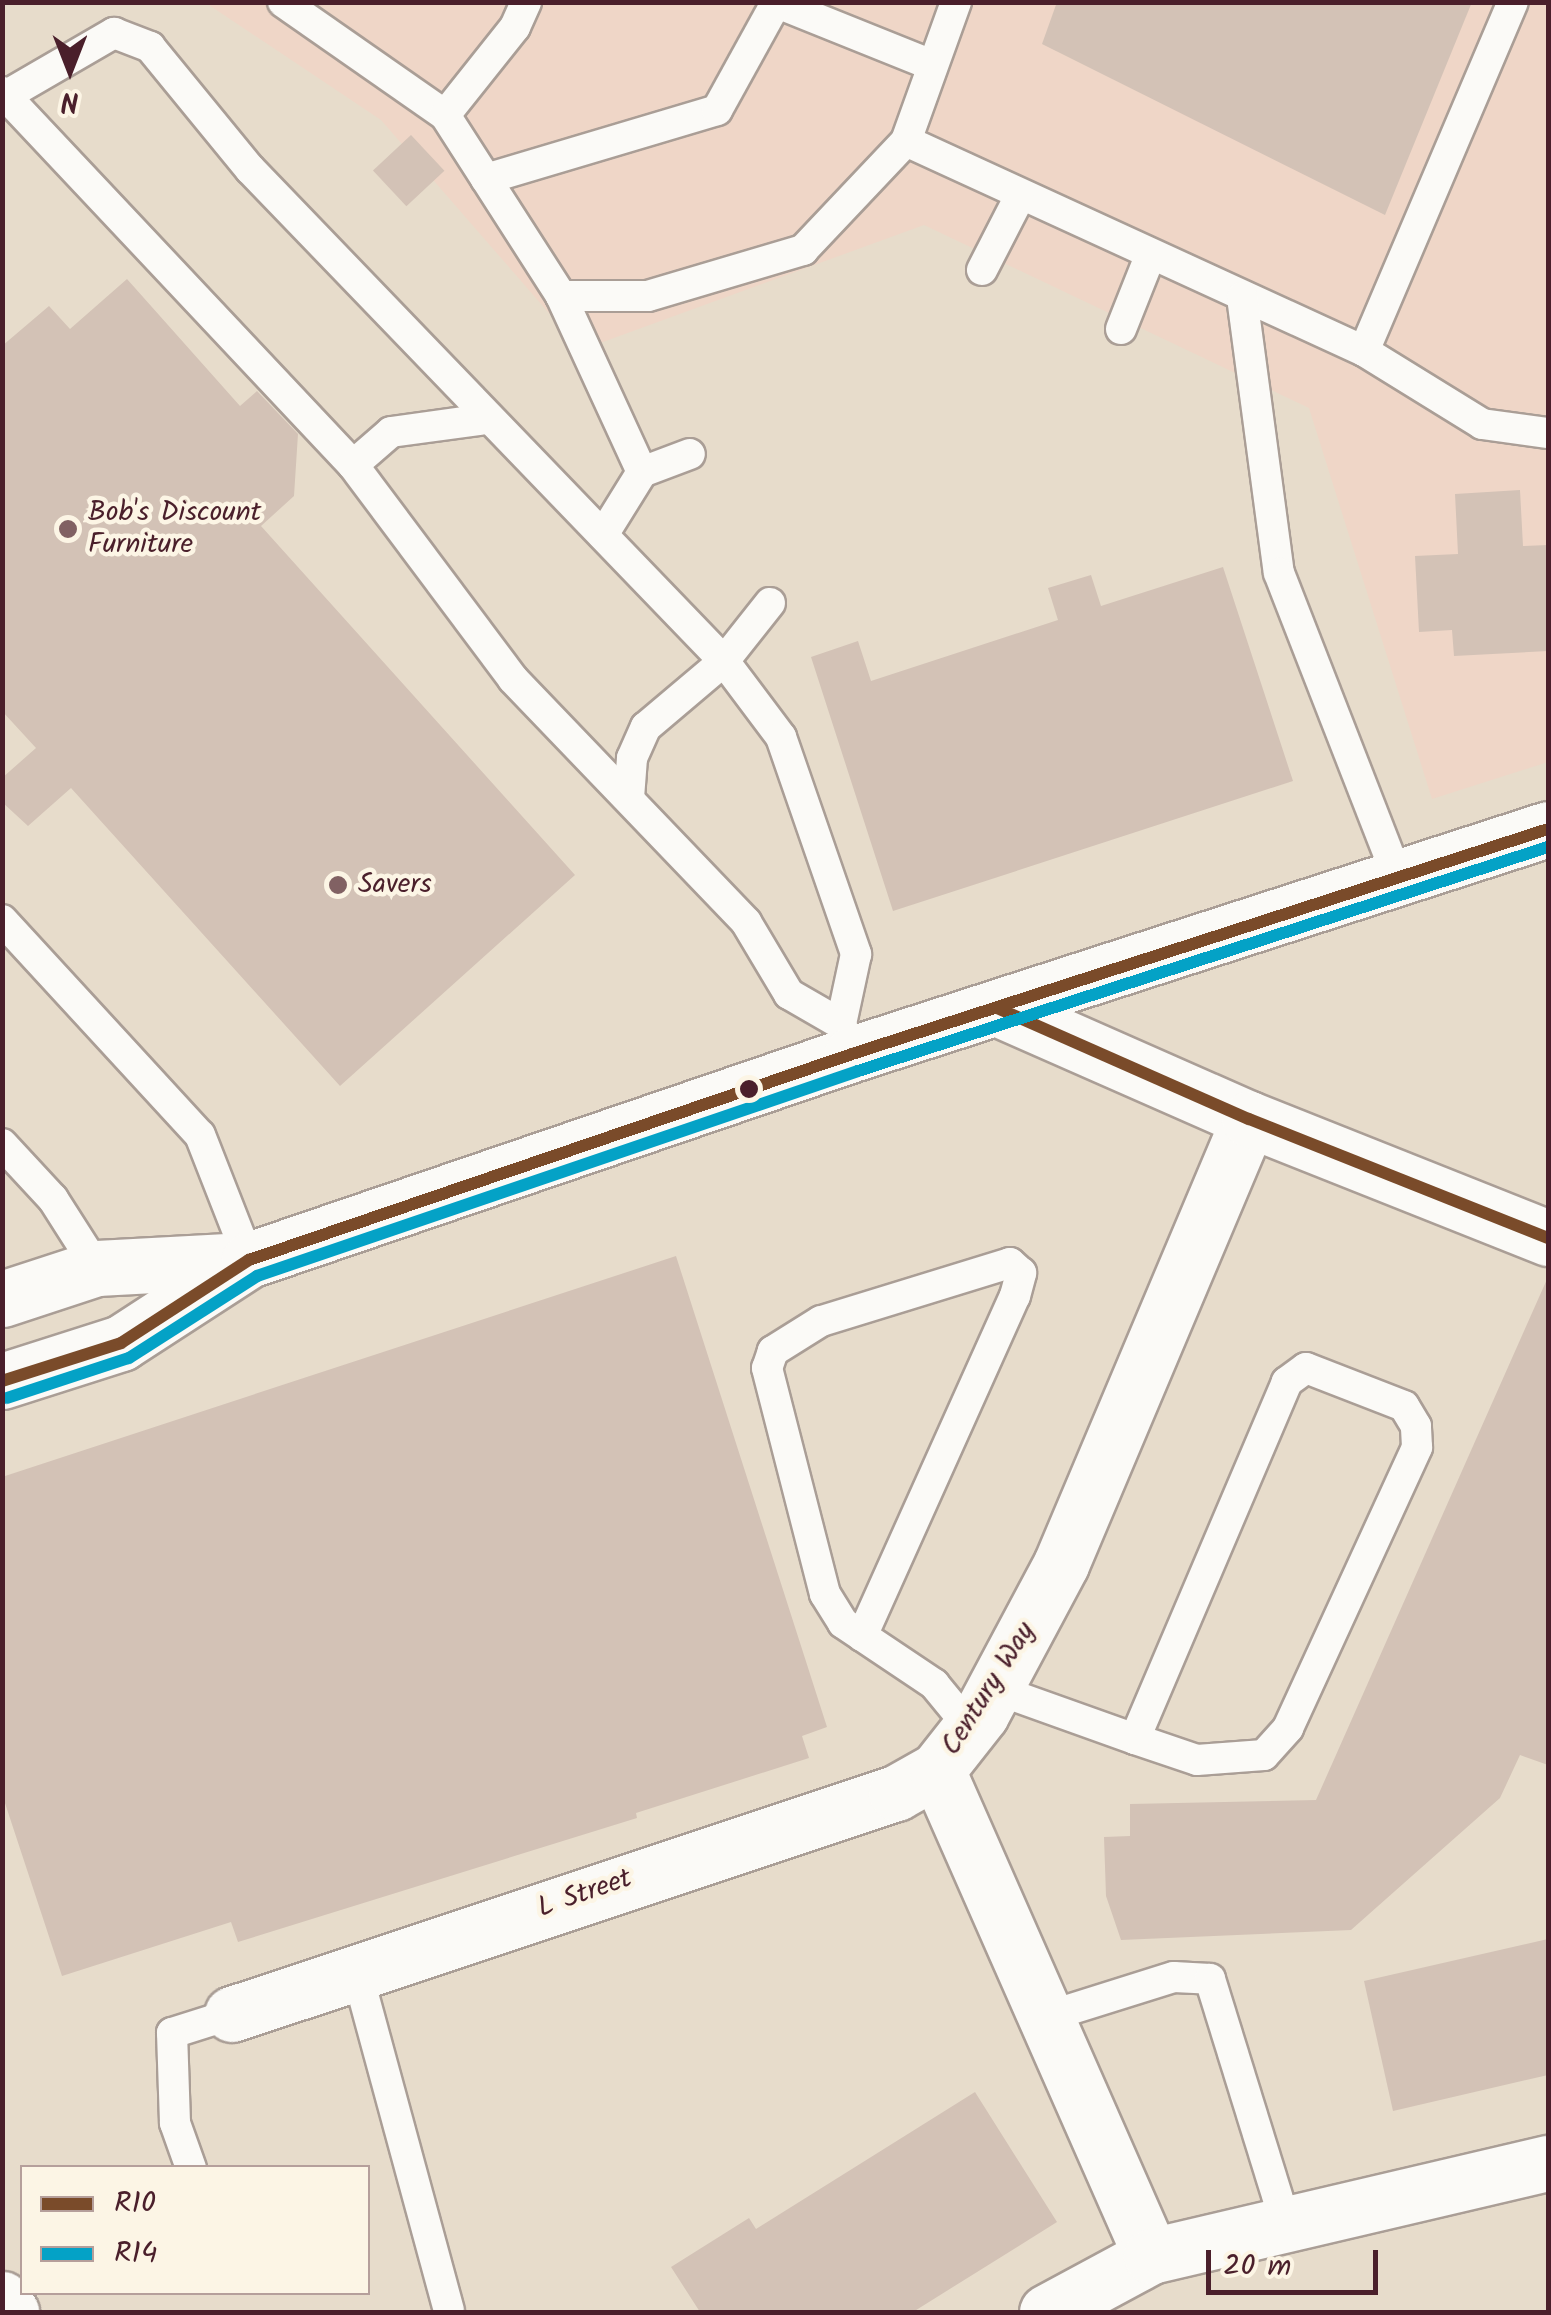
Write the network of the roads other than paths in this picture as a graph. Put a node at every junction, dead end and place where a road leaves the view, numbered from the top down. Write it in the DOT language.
graph roads {
  1 [pos="283,2"];
  2 [pos="526,2"];
  3 [pos="956,2"];
  4 [pos="1513,2"];
  5 [pos="776,3"];
  6 [pos="932,65"];
  7 [pos="4,94"];
  8 [pos="445,115"];
  9 [pos="906,141"];
  10 [pos="486,179"];
  11 [pos="1019,198"];
  12 [pos="1150,256"];
  13 [pos="982,270"];
  14 [pos="561,296"];
  15 [pos="1242,297"];
  16 [pos="1120,330"];
  17 [pos="1364,351"];
  18 [pos="486,419"];
  19 [pos="1548,433"];
  20 [pos="690,454"];
  21 [pos="353,466"];
  22 [pos="642,472"];
  23 [pos="603,535"];
  24 [pos="770,602"];
  25 [pos="724,662"];
  26 [pos="629,798"];
  27 [pos="1548,829"];
  28 [pos="1398,878"];
  29 [pos="2,920"];
  30 [pos="996,1008"];
  31 [pos="847,1039"];
  32 [pos="1249,1119"];
  33 [pos="2,1144"];
  34 [pos="1548,1238"];
  35 [pos="249,1260"];
  36 [pos="97,1268"];
  37 [pos="2,1299"];
  38 [pos="2,1381"];
  39 [pos="862,1636"];
  40 [pos="983,1709"];
  41 [pos="1136,1740"];
  42 [pos="937,1770"];
  43 [pos="357,1972"];
  44 [pos="232,2014"];
  45 [pos="1046,2017"];
  46 [pos="1548,2163"];
  47 [pos="191,2165"];
  48 [pos="1286,2225"];
  49 [pos="1151,2256"];
  50 [pos="2,2299"];
  51 [pos="450,2310"];
  52 [pos="11,2312"];
  53 [pos="1046,2312"];
  1 -- 8 [label="lane"];
  2 -- 8 [label="lane"];
  3 -- 6 [label="lane"];
  4 -- 17 [label="lane"];
  5 -- 6 [label="lane"];
  5 -- 10 [label="lane"];
  6 -- 9 [label="lane"];
  7 -- 18 [label="lane"];
  7 -- 21 [label="lane"];
  8 -- 10 [label="lane"];
  9 -- 11 [label="lane"];
  9 -- 14 [label="lane"];
  10 -- 14 [label="lane"];
  11 -- 12 [label="lane"];
  11 -- 13 [label="lane"];
  12 -- 15 [label="lane"];
  12 -- 16 [label="lane"];
  14 -- 22 [label="lane"];
  15 -- 17 [label="lane"];
  15 -- 28 [label="lane"];
  17 -- 19 [label="lane"];
  18 -- 21 [label="lane"];
  18 -- 23 [label="lane"];
  20 -- 22 [label="lane"];
  21 -- 26 [label="lane"];
  22 -- 23 [label="lane"];
  23 -- 25 [label="lane"];
  24 -- 25 [label="lane"];
  25 -- 26 [label="lane"];
  25 -- 31 [label="lane"];
  26 -- 31 [label="lane"];
  27 -- 28 [label="main road"];
  28 -- 30 [label="main road"];
  29 -- 35 [label="lane"];
  30 -- 31 [label="main road"];
  30 -- 32 [label="main road"];
  31 -- 35 [label="main road"];
  32 -- 34 [label="main road"];
  32 -- 40 [label="main road, Century Way"];
  33 -- 36 [label="lane"];
  35 -- 36 [label="main road"];
  35 -- 38 [label="main road"];
  36 -- 37 [label="main road"];
  39 -- 39 [label="lane"];
  39 -- 40 [label="lane"];
  40 -- 41 [label="lane"];
  40 -- 42 [label="main road, Century Way"];
  41 -- 41 [label="lane"];
  42 -- 43 [label="main road, L Street"];
  42 -- 45 [label="main road, Century Way"];
  43 -- 44 [label="main road, L Street"];
  43 -- 51 [label="lane"];
  44 -- 47 [label="lane"];
  45 -- 48 [label="lane"];
  45 -- 49 [label="main road, Century Way"];
  46 -- 48 [label="main road"];
  48 -- 49 [label="main road"];
  49 -- 53 [label="main road"];
  50 -- 52 [label="main road"];
}
